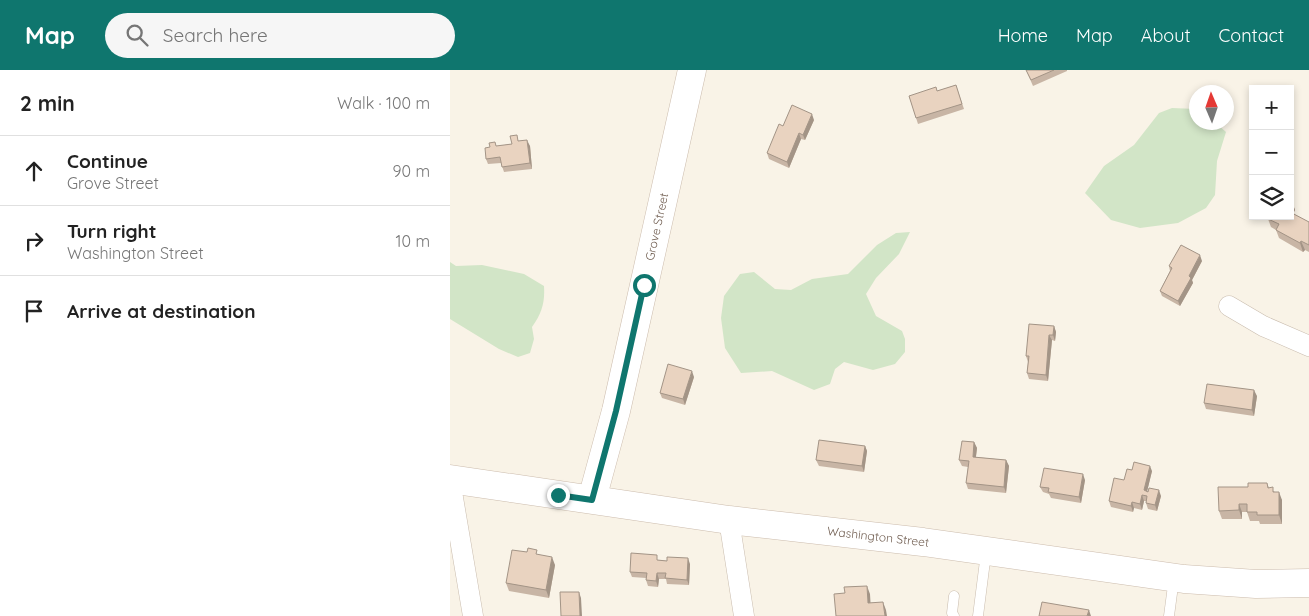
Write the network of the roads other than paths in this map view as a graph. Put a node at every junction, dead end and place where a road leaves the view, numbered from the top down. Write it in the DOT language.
graph roads {
  1 [pos="692,70"];
  2 [pos="1229,306"];
  3 [pos="1309,346"];
  4 [pos="450,480"];
  5 [pos="592,500"];
  6 [pos="729,520"];
  7 [pos="986,552"];
  8 [pos="1174,578"];
  9 [pos="1309,583"];
  10 [pos="954,596"];
  11 [pos="472,616"];
  12 [pos="744,616"];
  13 [pos="954,616"];
  14 [pos="978,616"];
  15 [pos="1169,616"];
  1 -- 5 [label="main road, Grove Street"];
  2 -- 3 [label="street"];
  4 -- 5 [label="main road, Washington Street"];
  4 -- 11 [label="street"];
  5 -- 6 [label="main road, Washington Street"];
  6 -- 7 [label="main road, Washington Street"];
  6 -- 12 [label="street"];
  7 -- 8 [label="main road, Washington Street"];
  7 -- 14 [label="lane"];
  8 -- 9 [label="main road, Washington Street"];
  8 -- 15 [label="lane"];
  10 -- 13 [label="lane"];
}
